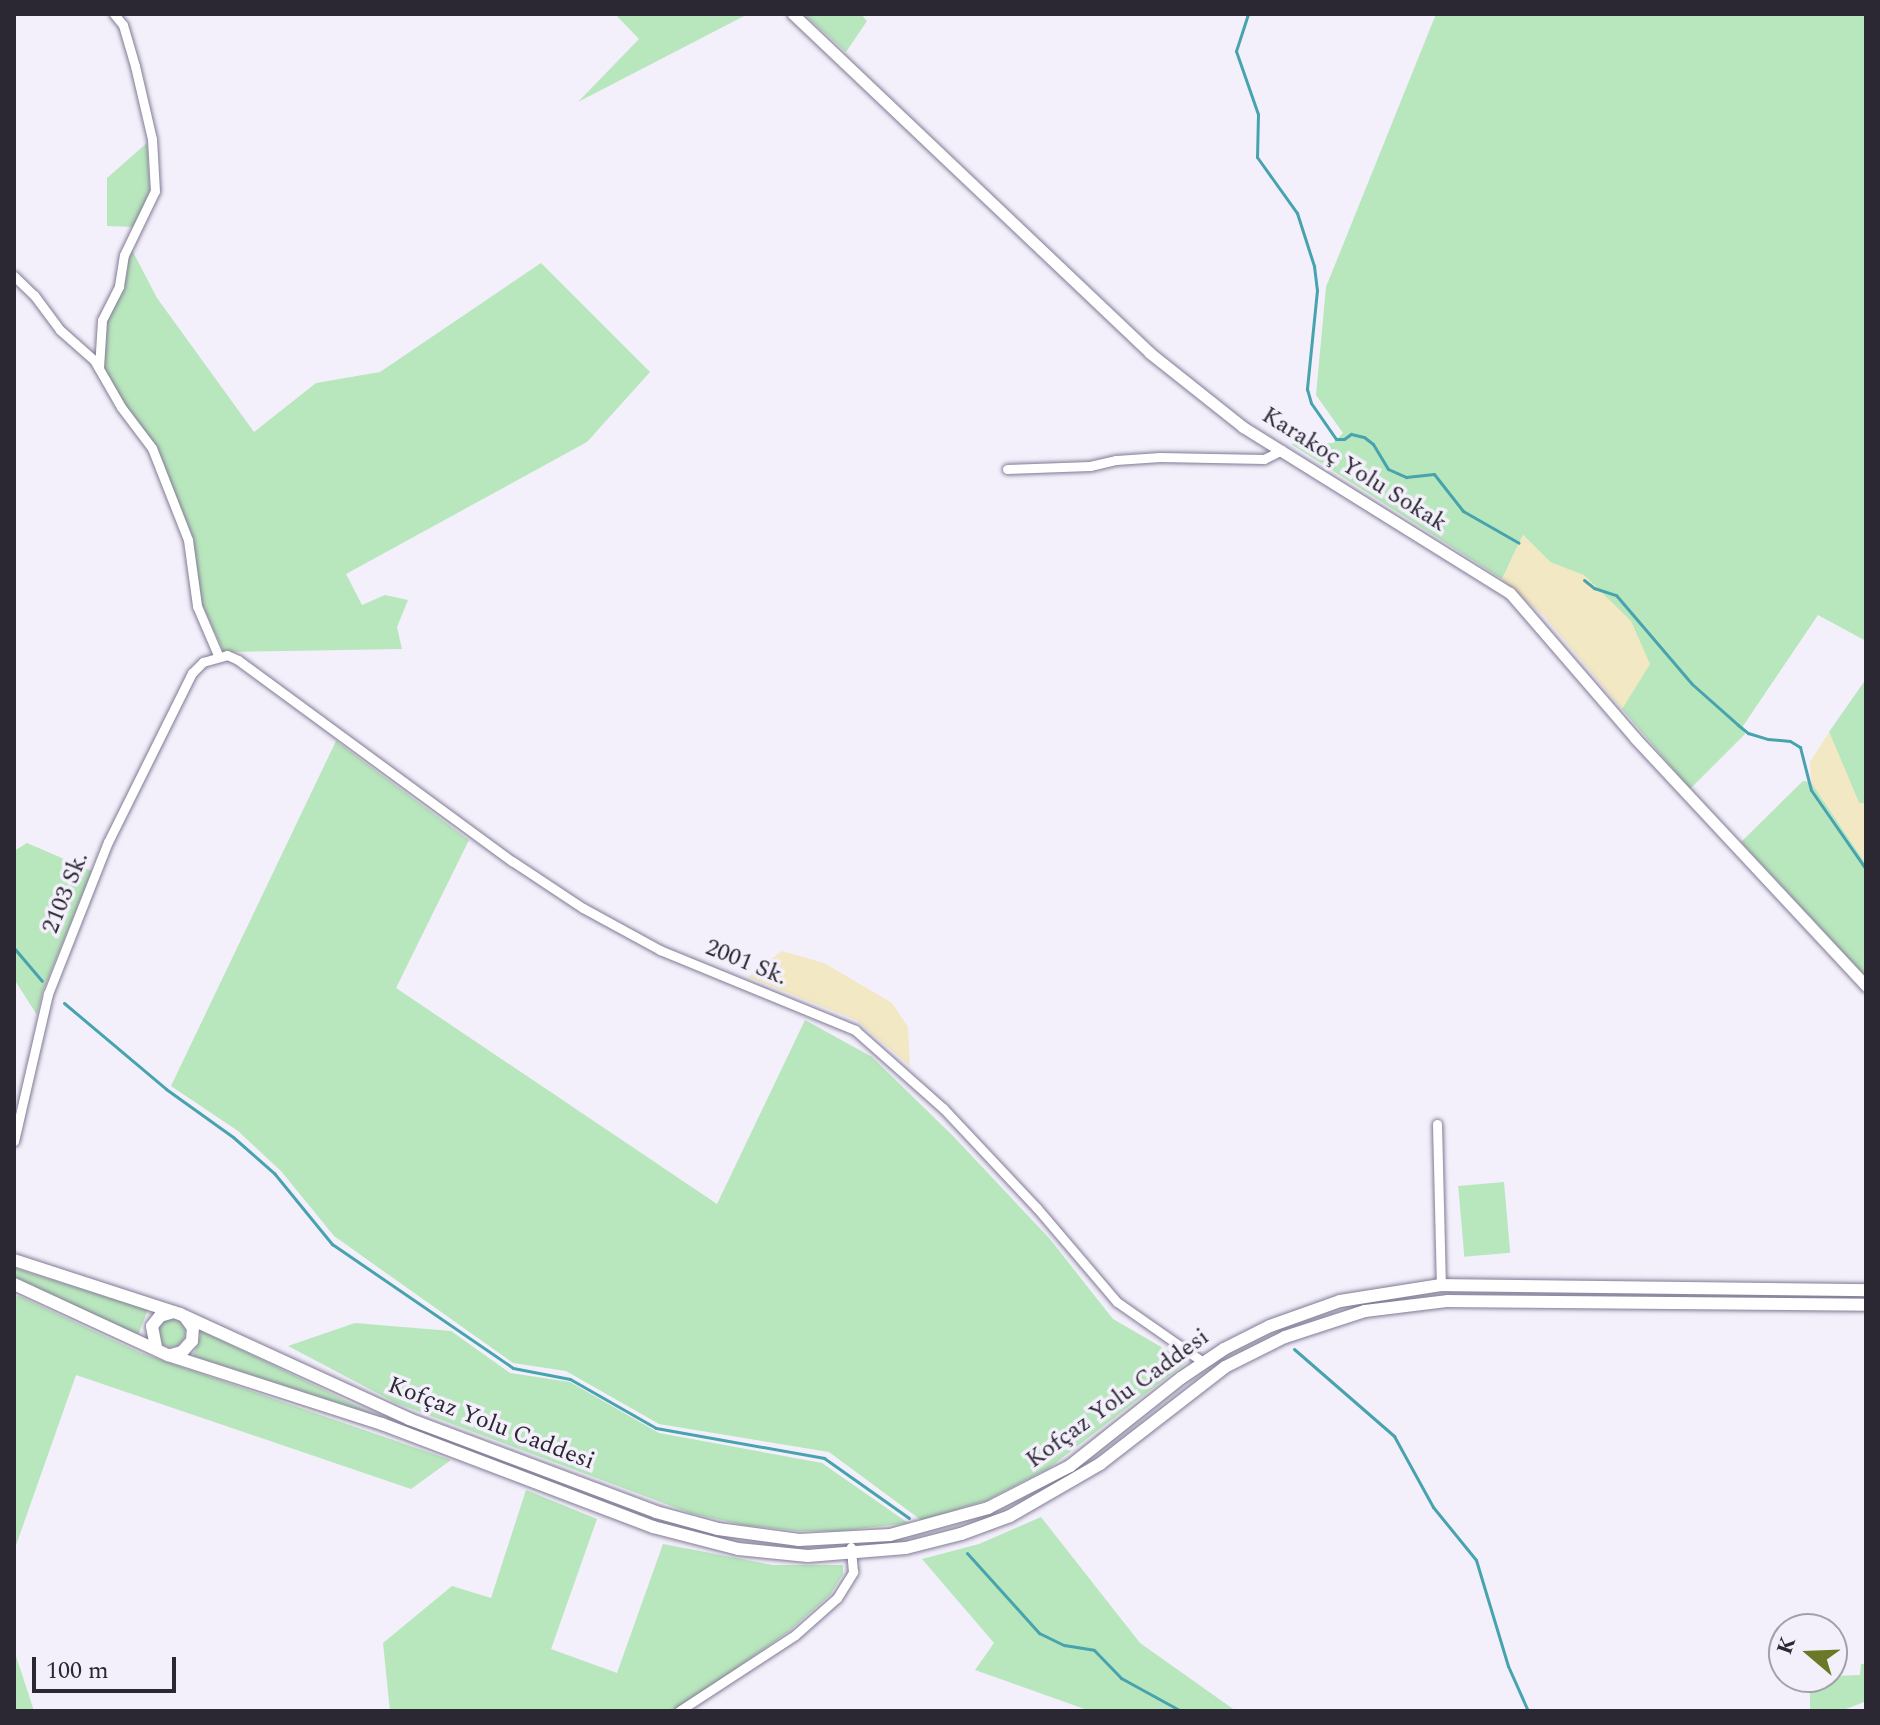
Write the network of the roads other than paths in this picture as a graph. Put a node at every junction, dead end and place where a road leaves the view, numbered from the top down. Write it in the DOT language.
graph roads {
  1 [pos="114,14"];
  2 [pos="793,14"];
  3 [pos="14,276"];
  4 [pos="99,368"];
  5 [pos="1282,450"];
  6 [pos="1007,469"];
  7 [pos="222,655"];
  8 [pos="1866,986"];
  9 [pos="1437,1124"];
  10 [pos="14,1141"];
  11 [pos="14,1260"];
  12 [pos="14,1284"];
  13 [pos="1441,1285"];
  14 [pos="1866,1290"];
  15 [pos="1866,1305"];
  16 [pos="179,1315"];
  17 [pos="156,1347"];
  18 [pos="168,1355"];
  19 [pos="1203,1362"];
  20 [pos="850,1539"];
  21 [pos="852,1555"];
  22 [pos="679,1711"];
  1 -- 4 [label="street"];
  2 -- 5 [label="street, Karakoç Yolu Sokak"];
  3 -- 4 [label="street"];
  4 -- 7 [label="street"];
  5 -- 6 [label="street"];
  5 -- 8 [label="street, Karakoç Yolu Sokak"];
  7 -- 10 [label="street, 2103 Sk."];
  7 -- 19 [label="street, 2001 Sk."];
  9 -- 13 [label="street"];
  11 -- 16 [label="main road, Kofçaz Yolu Caddesi"];
  12 -- 17 [label="main road, Kofçaz Yolu Caddesi"];
  13 -- 14 [label="main road, Kofçaz Yolu Caddesi"];
  13 -- 19 [label="main road, Kofçaz Yolu Caddesi"];
  15 -- 21 [label="main road, Kofçaz Yolu Caddesi"];
  16 -- 17 [label="main road"];
  16 -- 18 [label="main road"];
  16 -- 20 [label="main road, Kofçaz Yolu Caddesi"];
  17 -- 18 [label="main road, Kofçaz Yolu Caddesi"];
  18 -- 21 [label="main road, Kofçaz Yolu Caddesi"];
  19 -- 20 [label="main road, Kofçaz Yolu Caddesi"];
  20 -- 21 [label="street"];
  21 -- 22 [label="street"];
}
